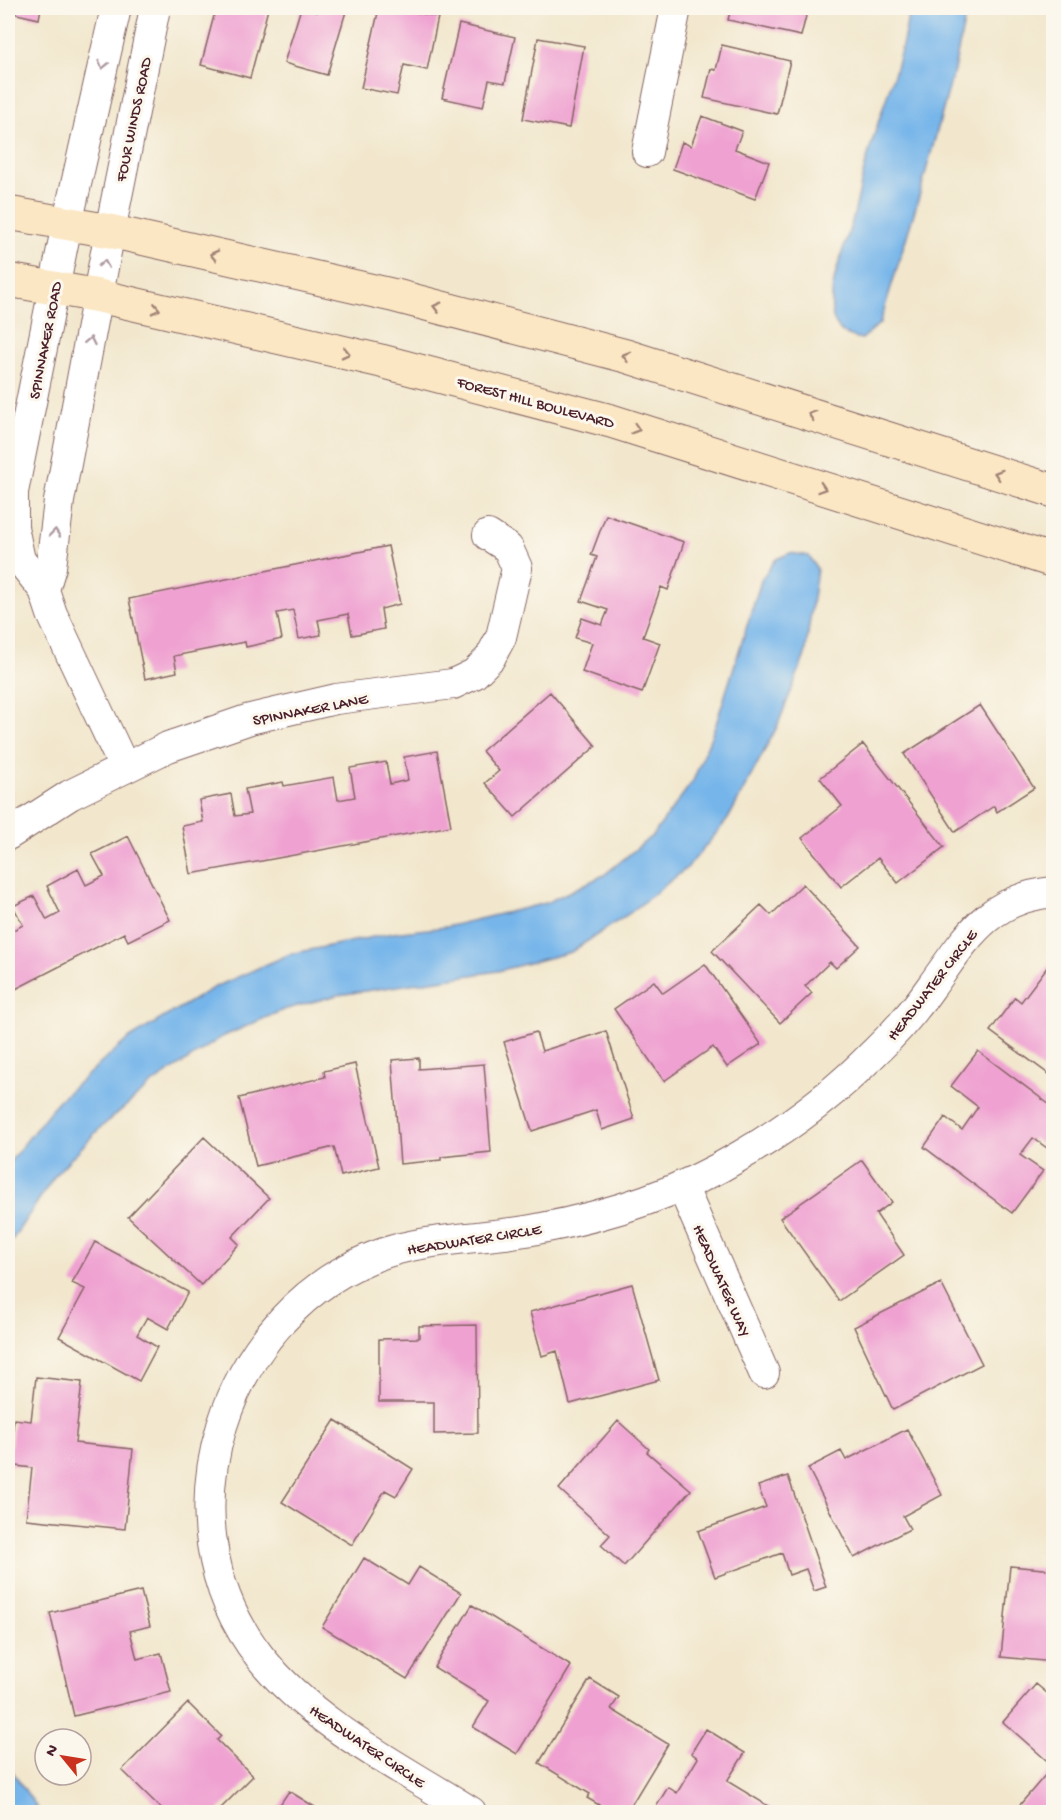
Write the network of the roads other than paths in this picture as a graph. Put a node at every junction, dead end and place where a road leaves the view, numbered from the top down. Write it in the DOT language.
graph roads {
  1 [pos="116,8"];
  2 [pos="155,8"];
  3 [pos="675,8"];
  4 [pos="647,152"];
  5 [pos="8,213"];
  6 [pos="67,224"];
  7 [pos="110,231"];
  8 [pos="8,280"];
  9 [pos="54,289"];
  10 [pos="99,296"];
  11 [pos="1053,491"];
  12 [pos="488,535"];
  13 [pos="1053,561"];
  14 [pos="44,590"];
  15 [pos="124,767"];
  16 [pos="8,835"];
  17 [pos="1053,892"];
  18 [pos="682,1186"];
  19 [pos="764,1373"];
  20 [pos="471,1812"];
  1 -- 6 [label="street, one-way"];
  2 -- 7 [label="street, FOUR WINDS ROAD"];
  3 -- 4 [label="street"];
  5 -- 6 [label="main road"];
  6 -- 7 [label="main road"];
  6 -- 9 [label="street, SPINNAKER ROAD"];
  10 -- 7 [label="street, one-way"];
  11 -- 7 [label="main road, one-way"];
  8 -- 9 [label="main road, FOREST HILL BOULEVARD"];
  9 -- 10 [label="main road, FOREST HILL BOULEVARD"];
  9 -- 14 [label="street, SPINNAKER ROAD"];
  10 -- 13 [label="main road, FOREST HILL BOULEVARD, one-way"];
  14 -- 10 [label="street, one-way"];
  12 -- 15 [label="street, SPINNAKER LANE"];
  14 -- 15 [label="street, SPINNAKER ROAD"];
  15 -- 16 [label="street, SPINNAKER LANE"];
  17 -- 18 [label="street, HEADWATER CIRCLE"];
  18 -- 19 [label="street, HEADWATER WAY"];
  18 -- 20 [label="street, HEADWATER CIRCLE"];
}
